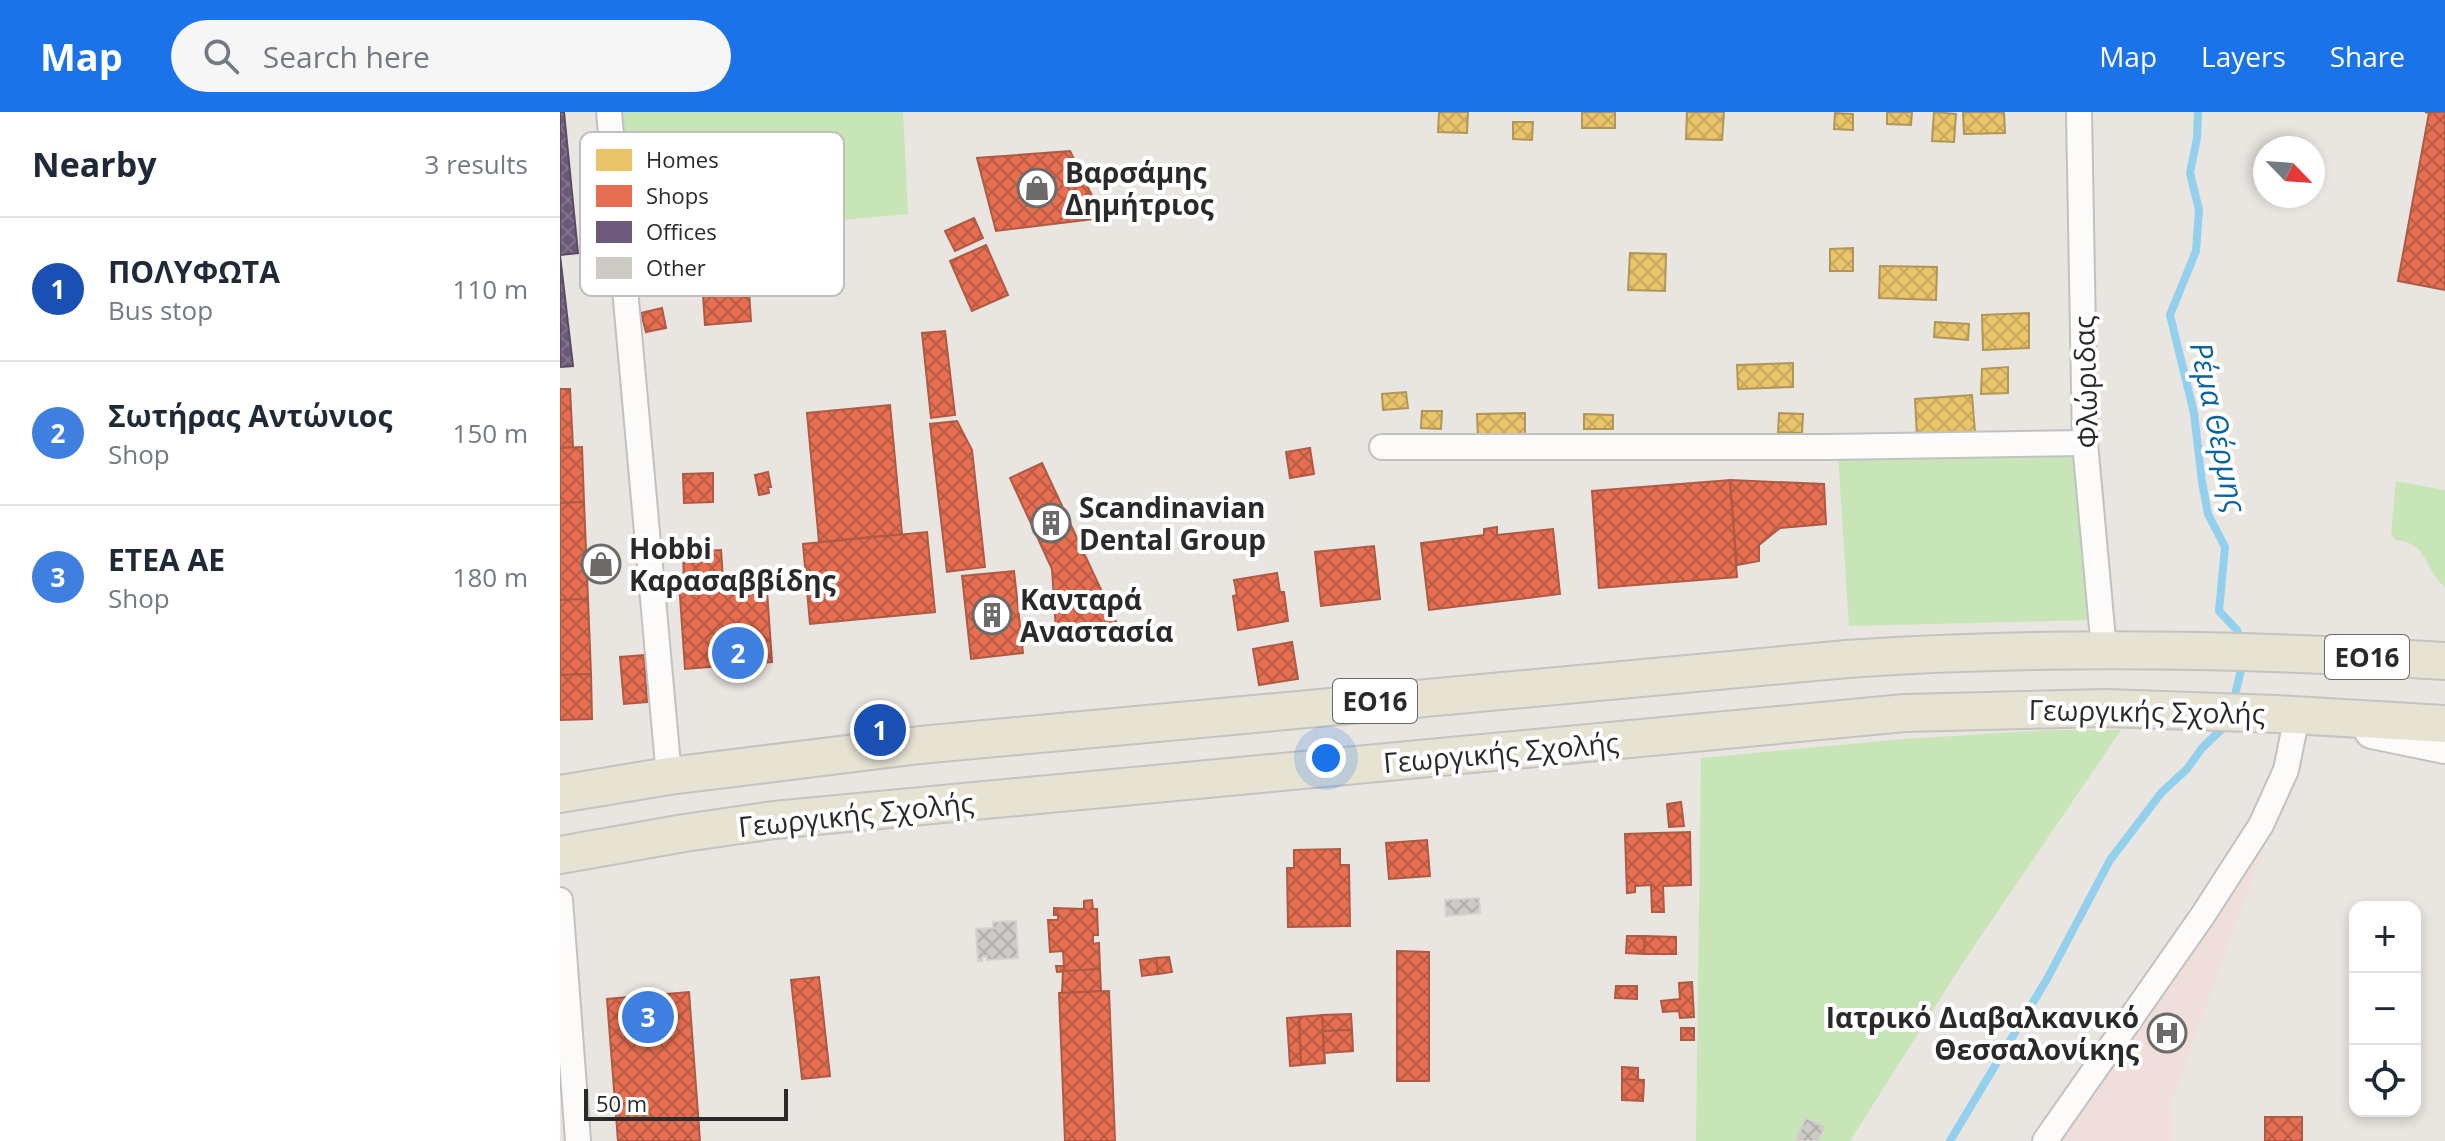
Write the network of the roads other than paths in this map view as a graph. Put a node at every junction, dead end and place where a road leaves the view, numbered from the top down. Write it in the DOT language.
graph roads {
  1 [pos="609,112"];
  2 [pos="2079,112"];
  3 [pos="611,132"];
  4 [pos="626,296"];
  5 [pos="2085,443"];
  6 [pos="1382,447"];
  7 [pos="2104,650"];
  8 [pos="2445,661"];
  9 [pos="2286,715"];
  10 [pos="2445,724"];
  11 [pos="2445,746"];
  12 [pos="669,776"];
  13 [pos="560,794"];
  14 [pos="560,855"];
  15 [pos="560,900"];
  16 [pos="578,1141"];
  17 [pos="2045,1141"];
  1 -- 3 [label="street"];
  2 -- 5 [label="street, Φλώριδας"];
  4 -- 12 [label="street"];
  5 -- 6 [label="street"];
  5 -- 7 [label="street, Φλώριδας"];
  7 -- 8 [label="main road, Γεωργικής Σχολής / ΕΟ16"];
  7 -- 12 [label="main road, Γεωργικής Σχολής / ΕΟ16"];
  9 -- 10 [label="main road, Γεωργικής Σχολής / ΕΟ16"];
  9 -- 11 [label="street"];
  9 -- 14 [label="main road, Γεωργικής Σχολής / ΕΟ16"];
  9 -- 17 [label="street"];
  12 -- 13 [label="main road, Γεωργικής Σχολής / ΕΟ16"];
  15 -- 16 [label="street"];
}
